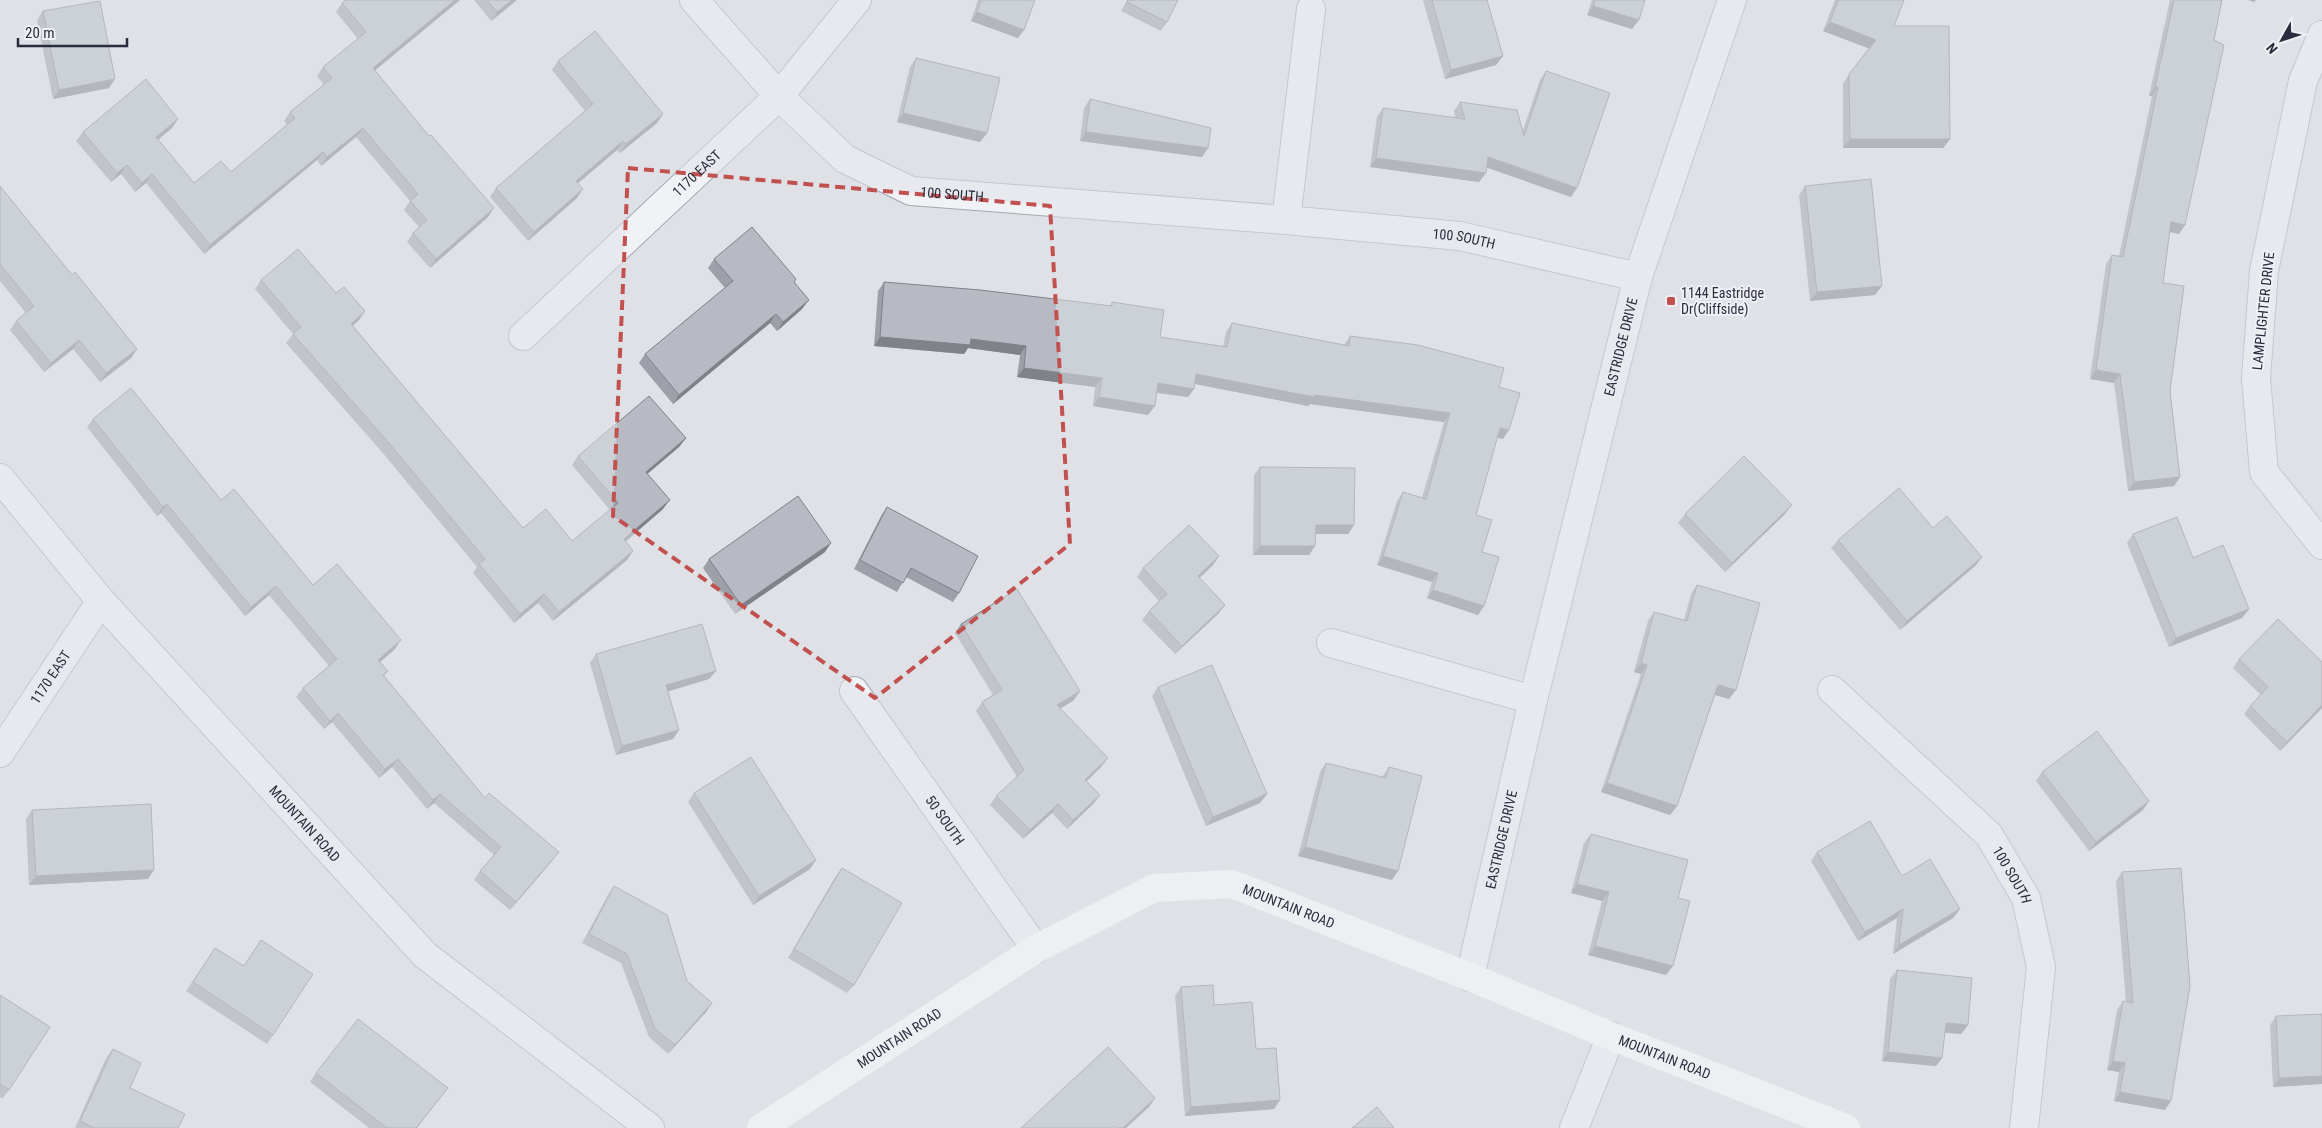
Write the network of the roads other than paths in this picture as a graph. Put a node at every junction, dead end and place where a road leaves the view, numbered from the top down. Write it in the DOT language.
graph roads {
  1 [pos="694,0"];
  2 [pos="857,0"];
  3 [pos="1732,0"];
  4 [pos="1312,9"];
  5 [pos="2322,35"];
  6 [pos="779,96"];
  7 [pos="1286,220"];
  8 [pos="1638,277"];
  9 [pos="523,336"];
  10 [pos="0,478"];
  11 [pos="2322,545"];
  12 [pos="101,601"];
  13 [pos="1331,643"];
  14 [pos="1832,690"];
  15 [pos="854,692"];
  16 [pos="1533,700"];
  17 [pos="0,753"];
  18 [pos="1036,949"];
  19 [pos="1470,977"];
  20 [pos="1611,1036"];
  21 [pos="650,1128"];
  22 [pos="761,1128"];
  23 [pos="1574,1128"];
  24 [pos="1846,1128"];
  25 [pos="2024,1128"];
  1 -- 6 [label="street, 100 SOUTH"];
  2 -- 6 [label="street, 1170 EAST"];
  3 -- 8 [label="street, EASTRIDGE DRIVE"];
  4 -- 7 [label="street"];
  5 -- 11 [label="street, LAMPLIGHTER DRIVE"];
  6 -- 7 [label="street, 100 SOUTH"];
  6 -- 9 [label="street, 1170 EAST"];
  7 -- 8 [label="street, 100 SOUTH"];
  8 -- 16 [label="street, EASTRIDGE DRIVE"];
  10 -- 12 [label="street, MOUNTAIN ROAD"];
  12 -- 17 [label="street, 1170 EAST"];
  12 -- 21 [label="street, MOUNTAIN ROAD"];
  13 -- 16 [label="street"];
  14 -- 25 [label="street, 100 SOUTH"];
  15 -- 18 [label="street, 50 SOUTH"];
  16 -- 19 [label="street, EASTRIDGE DRIVE"];
  18 -- 19 [label="street, MOUNTAIN ROAD"];
  18 -- 22 [label="street, MOUNTAIN ROAD"];
  19 -- 20 [label="street, MOUNTAIN ROAD"];
  20 -- 23 [label="street"];
  20 -- 24 [label="street, MOUNTAIN ROAD"];
}
